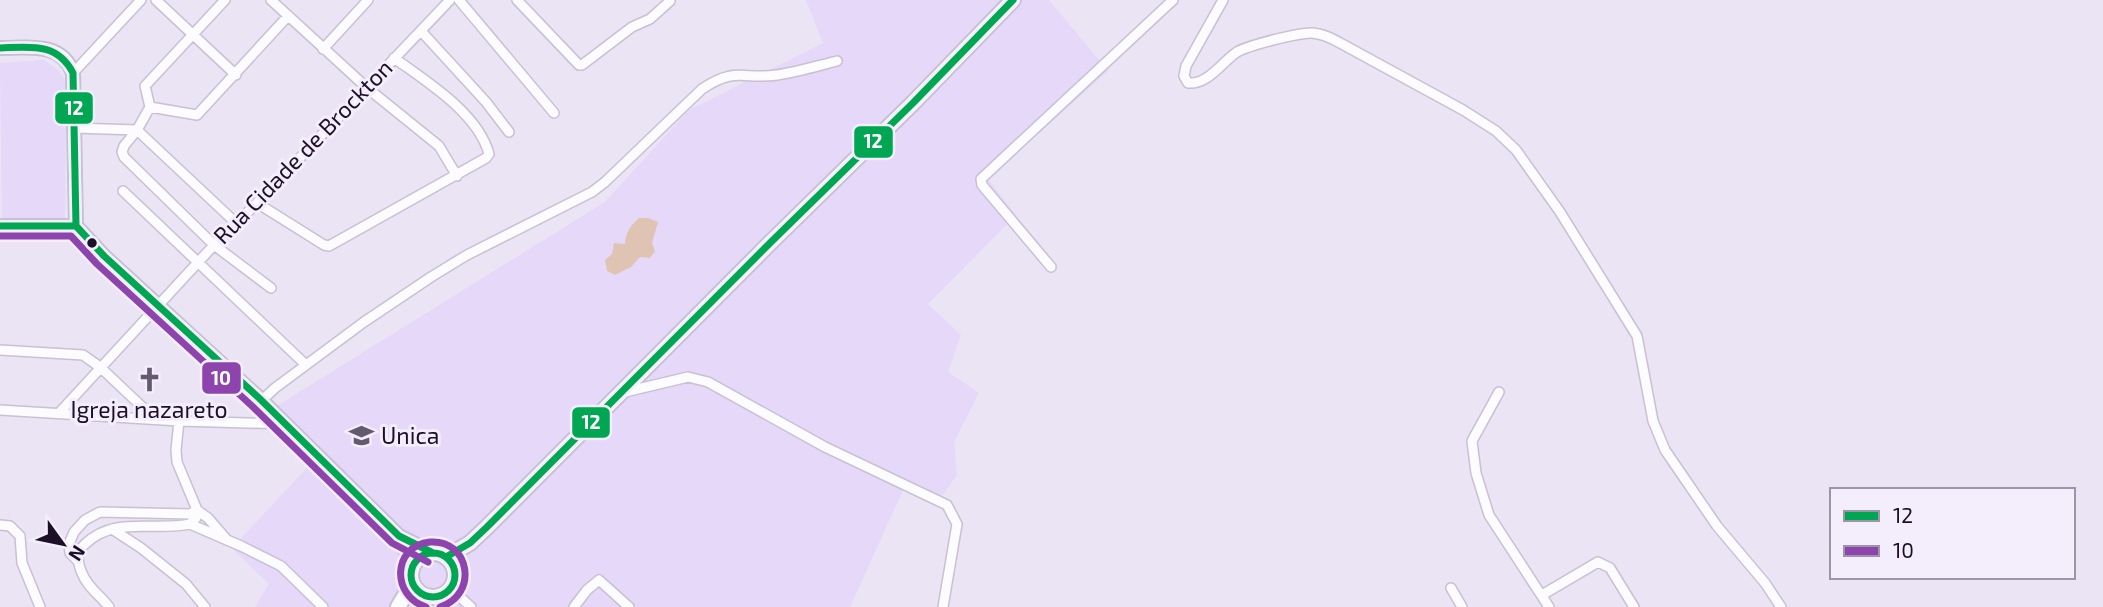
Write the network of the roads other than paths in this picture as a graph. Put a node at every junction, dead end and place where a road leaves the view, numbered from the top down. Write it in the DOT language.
graph roads {
  1 [pos="141,0"];
  2 [pos="156,0"];
  3 [pos="225,0"];
  4 [pos="271,0"];
  5 [pos="450,0"];
  6 [pos="459,0"];
  7 [pos="517,0"];
  8 [pos="670,0"];
  9 [pos="679,0"];
  10 [pos="1013,0"];
  11 [pos="1173,0"];
  12 [pos="1223,0"];
  13 [pos="365,1"];
  14 [pos="288,16"];
  15 [pos="421,31"];
  16 [pos="192,34"];
  17 [pos="0,48"];
  18 [pos="323,49"];
  19 [pos="394,58"];
  20 [pos="837,61"];
  21 [pos="73,73"];
  22 [pos="236,75"];
  23 [pos="366,86"];
  24 [pos="150,107"];
  25 [pos="554,113"];
  26 [pos="74,128"];
  27 [pos="137,130"];
  28 [pos="509,132"];
  29 [pos="457,176"];
  30 [pos="123,191"];
  31 [pos="257,203"];
  32 [pos="236,223"];
  33 [pos="0,226"];
  34 [pos="76,226"];
  35 [pos="214,245"];
  36 [pos="199,262"];
  37 [pos="1051,267"];
  38 [pos="271,288"];
  39 [pos="157,306"];
  40 [pos="0,350"];
  41 [pos="306,365"];
  42 [pos="100,368"];
  43 [pos="623,392"];
  44 [pos="1499,392"];
  45 [pos="261,401"];
  46 [pos="0,410"];
  47 [pos="59,413"];
  48 [pos="155,419"];
  49 [pos="179,421"];
  50 [pos="286,424"];
  51 [pos="197,510"];
  52 [pos="190,524"];
  53 [pos="0,525"];
  54 [pos="112,528"];
  55 [pos="399,536"];
  56 [pos="228,542"];
  57 [pos="444,560"];
  58 [pos="78,561"];
  59 [pos="412,567"];
  60 [pos="412,584"];
  61 [pos="450,588"];
  62 [pos="1451,588"];
  63 [pos="1542,595"];
  64 [pos="432,597"];
  65 [pos="40,607"];
  66 [pos="108,607"];
  67 [pos="205,607"];
  68 [pos="323,607"];
  69 [pos="398,607"];
  70 [pos="407,607"];
  71 [pos="471,607"];
  72 [pos="574,607"];
  73 [pos="629,607"];
  74 [pos="943,607"];
  75 [pos="1462,607"];
  76 [pos="1549,607"];
  77 [pos="1634,607"];
  78 [pos="1781,607"];
  1 -- 21 [label="street"];
  2 -- 16 [label="street"];
  3 -- 16 [label="street"];
  4 -- 14 [label="street"];
  5 -- 15 [label="street, Rua Cidade de Brockton"];
  6 -- 25 [label="street"];
  7 -- 8 [label="street"];
  8 -- 9 [label="street"];
  10 -- 43 [label="main road"];
  11 -- 37 [label="street"];
  12 -- 78 [label="street"];
  13 -- 18 [label="street"];
  14 -- 18 [label="street"];
  14 -- 22 [label="street"];
  15 -- 19 [label="street, Rua Cidade de Brockton"];
  15 -- 28 [label="street"];
  16 -- 22 [label="street"];
  16 -- 24 [label="street"];
  17 -- 21 [label="street"];
  18 -- 23 [label="street"];
  19 -- 23 [label="street, Rua Cidade de Brockton"];
  19 -- 29 [label="street"];
  20 -- 41 [label="street"];
  21 -- 26 [label="street"];
  22 -- 24 [label="street"];
  23 -- 29 [label="street"];
  23 -- 31 [label="street, Rua Cidade de Brockton"];
  24 -- 27 [label="street"];
  26 -- 27 [label="street"];
  26 -- 34 [label="street"];
  27 -- 32 [label="street"];
  27 -- 35 [label="street"];
  29 -- 31 [label="street"];
  30 -- 36 [label="street"];
  31 -- 32 [label="street, Rua Cidade de Brockton"];
  32 -- 35 [label="street, Rua Cidade de Brockton"];
  33 -- 34 [label="street"];
  34 -- 39 [label="street"];
  35 -- 36 [label="street, Rua Cidade de Brockton"];
  35 -- 38 [label="street"];
  36 -- 39 [label="street, Rua Cidade de Brockton"];
  36 -- 41 [label="street"];
  39 -- 42 [label="street, Rua Cidade de Brockton"];
  39 -- 45 [label="street"];
  40 -- 42 [label="street"];
  41 -- 45 [label="street"];
  42 -- 47 [label="street, Rua Cidade de Brockton"];
  42 -- 48 [label="street"];
  43 -- 57 [label="main road"];
  43 -- 74 [label="street"];
  44 -- 63 [label="street"];
  45 -- 50 [label="street"];
  46 -- 47 [label="street"];
  47 -- 48 [label="street"];
  48 -- 49 [label="street"];
  49 -- 50 [label="street"];
  49 -- 51 [label="street"];
  50 -- 55 [label="street"];
  51 -- 52 [label="street"];
  51 -- 56 [label="street"];
  51 -- 58 [label="street"];
  52 -- 54 [label="street"];
  52 -- 56 [label="street"];
  53 -- 65 [label="street"];
  54 -- 58 [label="street"];
  54 -- 67 [label="street"];
  55 -- 57 [label="street"];
  55 -- 59 [label="street"];
  56 -- 68 [label="street"];
  57 -- 59 [label="main road"];
  57 -- 61 [label="main road"];
  58 -- 66 [label="street"];
  59 -- 60 [label="main road"];
  60 -- 64 [label="main road"];
  60 -- 69 [label="main road"];
  61 -- 64 [label="main road"];
  61 -- 71 [label="street"];
  62 -- 75 [label="street"];
  63 -- 76 [label="street"];
  63 -- 77 [label="street"];
  64 -- 70 [label="main road"];
  72 -- 73 [label="street"];
}
